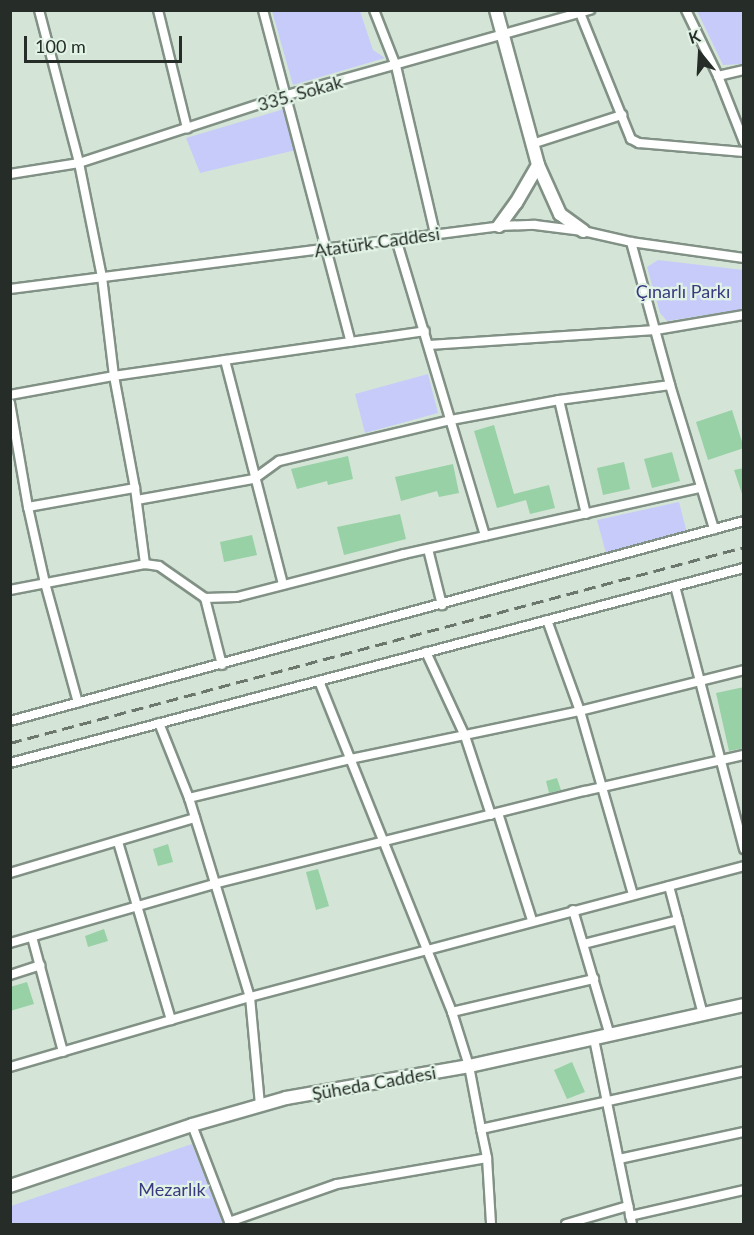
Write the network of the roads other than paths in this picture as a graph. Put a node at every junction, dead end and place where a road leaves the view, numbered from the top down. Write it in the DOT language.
graph roads {
  1 [pos="39,10"];
  2 [pos="158,10"];
  3 [pos="263,10"];
  4 [pos="374,10"];
  5 [pos="496,10"];
  6 [pos="590,10"];
  7 [pos="686,10"];
  8 [pos="580,13"];
  9 [pos="502,35"];
  10 [pos="396,66"];
  11 [pos="744,70"];
  12 [pos="718,76"];
  13 [pos="287,95"];
  14 [pos="622,116"];
  15 [pos="187,128"];
  16 [pos="744,142"];
  17 [pos="532,144"];
  18 [pos="744,152"];
  19 [pos="79,163"];
  20 [pos="538,165"];
  21 [pos="10,174"];
  22 [pos="499,226"];
  23 [pos="583,231"];
  24 [pos="435,234"];
  25 [pos="396,239"];
  26 [pos="631,242"];
  27 [pos="327,249"];
  28 [pos="744,258"];
  29 [pos="102,277"];
  30 [pos="10,289"];
  31 [pos="744,315"];
  32 [pos="656,330"];
  33 [pos="425,332"];
  34 [pos="351,342"];
  35 [pos="429,345"];
  36 [pos="225,360"];
  37 [pos="114,376"];
  38 [pos="670,385"];
  39 [pos="10,395"];
  40 [pos="559,399"];
  41 [pos="10,403"];
  42 [pos="451,420"];
  43 [pos="254,479"];
  44 [pos="135,488"];
  45 [pos="700,488"];
  46 [pos="137,500"];
  47 [pos="28,507"];
  48 [pos="586,514"];
  49 [pos="744,521"];
  50 [pos="714,529"];
  51 [pos="485,536"];
  52 [pos="428,549"];
  53 [pos="145,564"];
  54 [pos="744,568"];
  55 [pos="45,583"];
  56 [pos="283,585"];
  57 [pos="675,586"];
  58 [pos="10,590"];
  59 [pos="205,598"];
  60 [pos="442,605"];
  61 [pos="548,620"];
  62 [pos="426,652"];
  63 [pos="222,664"];
  64 [pos="744,670"];
  65 [pos="319,681"];
  66 [pos="701,681"];
  67 [pos="78,704"];
  68 [pos="580,711"];
  69 [pos="10,721"];
  70 [pos="159,723"];
  71 [pos="465,736"];
  72 [pos="744,755"];
  73 [pos="350,759"];
  74 [pos="719,761"];
  75 [pos="10,764"];
  76 [pos="603,787"];
  77 [pos="189,798"];
  78 [pos="494,814"];
  79 [pos="195,818"];
  80 [pos="118,842"];
  81 [pos="385,842"];
  82 [pos="744,849"];
  83 [pos="744,866"];
  84 [pos="10,873"];
  85 [pos="214,884"];
  86 [pos="669,886"];
  87 [pos="633,895"];
  88 [pos="135,905"];
  89 [pos="573,910"];
  90 [pos="532,920"];
  91 [pos="678,920"];
  92 [pos="32,937"];
  93 [pos="10,943"];
  94 [pos="584,944"];
  95 [pos="426,949"];
  96 [pos="40,965"];
  97 [pos="10,975"];
  98 [pos="594,979"];
  99 [pos="250,997"];
  100 [pos="744,1005"];
  101 [pos="452,1012"];
  102 [pos="703,1015"];
  103 [pos="171,1020"];
  104 [pos="610,1036"];
  105 [pos="594,1039"];
  106 [pos="63,1052"];
  107 [pos="469,1066"];
  108 [pos="10,1067"];
  109 [pos="744,1071"];
  110 [pos="607,1102"];
  111 [pos="260,1105"];
  112 [pos="192,1125"];
  113 [pos="481,1129"];
  114 [pos="744,1132"];
  115 [pos="486,1158"];
  116 [pos="619,1159"];
  117 [pos="10,1186"];
  118 [pos="744,1190"];
  119 [pos="628,1206"];
  120 [pos="631,1220"];
  121 [pos="230,1223"];
  122 [pos="491,1224"];
  123 [pos="566,1224"];
  1 -- 19 [label="street"];
  2 -- 15 [label="street"];
  3 -- 13 [label="street"];
  4 -- 10 [label="street"];
  5 -- 9 [label="main road"];
  6 -- 8 [label="street, 335. Sokak"];
  7 -- 12 [label="street"];
  8 -- 9 [label="street, 335. Sokak"];
  8 -- 14 [label="street"];
  9 -- 10 [label="street, 335. Sokak"];
  9 -- 17 [label="main road"];
  10 -- 13 [label="street, 335. Sokak"];
  10 -- 24 [label="street"];
  11 -- 12 [label="street"];
  12 -- 16 [label="street"];
  13 -- 15 [label="street, 335. Sokak"];
  13 -- 27 [label="street"];
  14 -- 17 [label="street"];
  14 -- 18 [label="street"];
  15 -- 19 [label="street, 335. Sokak"];
  17 -- 20 [label="main road"];
  19 -- 21 [label="street, 335. Sokak"];
  19 -- 29 [label="street"];
  20 -- 22 [label="main road"];
  20 -- 23 [label="main road"];
  22 -- 23 [label="street, Atatürk Caddesi"];
  22 -- 24 [label="street, Atatürk Caddesi"];
  23 -- 26 [label="street, Atatürk Caddesi"];
  24 -- 25 [label="street, Atatürk Caddesi"];
  25 -- 27 [label="street, Atatürk Caddesi"];
  25 -- 33 [label="street"];
  26 -- 28 [label="street, Atatürk Caddesi"];
  26 -- 32 [label="street"];
  27 -- 29 [label="street, Atatürk Caddesi"];
  27 -- 34 [label="street"];
  29 -- 30 [label="street, Atatürk Caddesi"];
  29 -- 37 [label="street"];
  31 -- 32 [label="street"];
  32 -- 35 [label="street"];
  32 -- 38 [label="street"];
  33 -- 34 [label="street"];
  33 -- 35 [label="street"];
  34 -- 36 [label="street"];
  35 -- 42 [label="street"];
  36 -- 37 [label="street"];
  36 -- 43 [label="street"];
  37 -- 39 [label="street"];
  37 -- 44 [label="street"];
  38 -- 40 [label="street"];
  38 -- 45 [label="street"];
  40 -- 42 [label="street"];
  40 -- 48 [label="street"];
  41 -- 47 [label="street"];
  42 -- 43 [label="street"];
  42 -- 51 [label="street"];
  43 -- 46 [label="street"];
  43 -- 56 [label="street"];
  44 -- 46 [label="street"];
  44 -- 47 [label="street"];
  45 -- 48 [label="street"];
  45 -- 50 [label="street"];
  46 -- 53 [label="street"];
  47 -- 55 [label="street"];
  48 -- 51 [label="street"];
  49 -- 50 [label="street"];
  50 -- 60 [label="street"];
  51 -- 52 [label="street"];
  52 -- 56 [label="street"];
  52 -- 60 [label="street"];
  53 -- 55 [label="street"];
  53 -- 59 [label="street"];
  54 -- 57 [label="street"];
  55 -- 58 [label="street"];
  55 -- 67 [label="street"];
  56 -- 59 [label="street"];
  57 -- 61 [label="street"];
  57 -- 66 [label="street"];
  59 -- 63 [label="street"];
  60 -- 63 [label="street"];
  61 -- 62 [label="street"];
  61 -- 68 [label="street"];
  62 -- 65 [label="street"];
  62 -- 71 [label="street"];
  63 -- 67 [label="street"];
  64 -- 66 [label="street"];
  65 -- 70 [label="street"];
  65 -- 73 [label="street"];
  66 -- 68 [label="street"];
  66 -- 74 [label="street"];
  67 -- 69 [label="street"];
  68 -- 71 [label="street"];
  68 -- 76 [label="street"];
  70 -- 75 [label="street"];
  70 -- 77 [label="street"];
  71 -- 73 [label="street"];
  71 -- 78 [label="street"];
  72 -- 74 [label="street"];
  73 -- 77 [label="street"];
  73 -- 81 [label="street"];
  74 -- 76 [label="street"];
  74 -- 82 [label="street"];
  76 -- 78 [label="street"];
  76 -- 87 [label="street"];
  77 -- 79 [label="street"];
  78 -- 81 [label="street"];
  78 -- 90 [label="street"];
  79 -- 80 [label="street"];
  79 -- 85 [label="street"];
  80 -- 84 [label="street"];
  80 -- 88 [label="street"];
  81 -- 85 [label="street"];
  81 -- 95 [label="street"];
  83 -- 86 [label="street"];
  85 -- 88 [label="street"];
  85 -- 99 [label="street"];
  86 -- 87 [label="street"];
  86 -- 91 [label="street"];
  87 -- 89 [label="street"];
  88 -- 92 [label="street"];
  88 -- 103 [label="street"];
  89 -- 90 [label="street"];
  89 -- 94 [label="street"];
  90 -- 95 [label="street"];
  91 -- 94 [label="street"];
  91 -- 102 [label="street"];
  92 -- 93 [label="street"];
  92 -- 96 [label="street"];
  94 -- 98 [label="street"];
  95 -- 99 [label="street"];
  95 -- 101 [label="street"];
  96 -- 97 [label="street"];
  96 -- 106 [label="street"];
  98 -- 101 [label="street"];
  98 -- 104 [label="street"];
  99 -- 103 [label="street"];
  99 -- 111 [label="street"];
  100 -- 102 [label="main road, Şüheda Caddesi"];
  101 -- 107 [label="street"];
  102 -- 104 [label="main road, Şüheda Caddesi"];
  103 -- 106 [label="street"];
  104 -- 105 [label="main road, Şüheda Caddesi"];
  105 -- 107 [label="main road, Şüheda Caddesi"];
  105 -- 110 [label="street"];
  106 -- 108 [label="street"];
  107 -- 111 [label="main road, Şüheda Caddesi"];
  107 -- 113 [label="street"];
  109 -- 110 [label="street"];
  110 -- 113 [label="street"];
  110 -- 116 [label="street"];
  111 -- 112 [label="main road, Şüheda Caddesi"];
  112 -- 117 [label="main road, Şüheda Caddesi"];
  112 -- 121 [label="street"];
  113 -- 115 [label="street"];
  114 -- 116 [label="street"];
  115 -- 121 [label="street"];
  115 -- 122 [label="street"];
  116 -- 119 [label="street"];
  118 -- 120 [label="street"];
  119 -- 120 [label="street"];
  119 -- 123 [label="street"];
}
